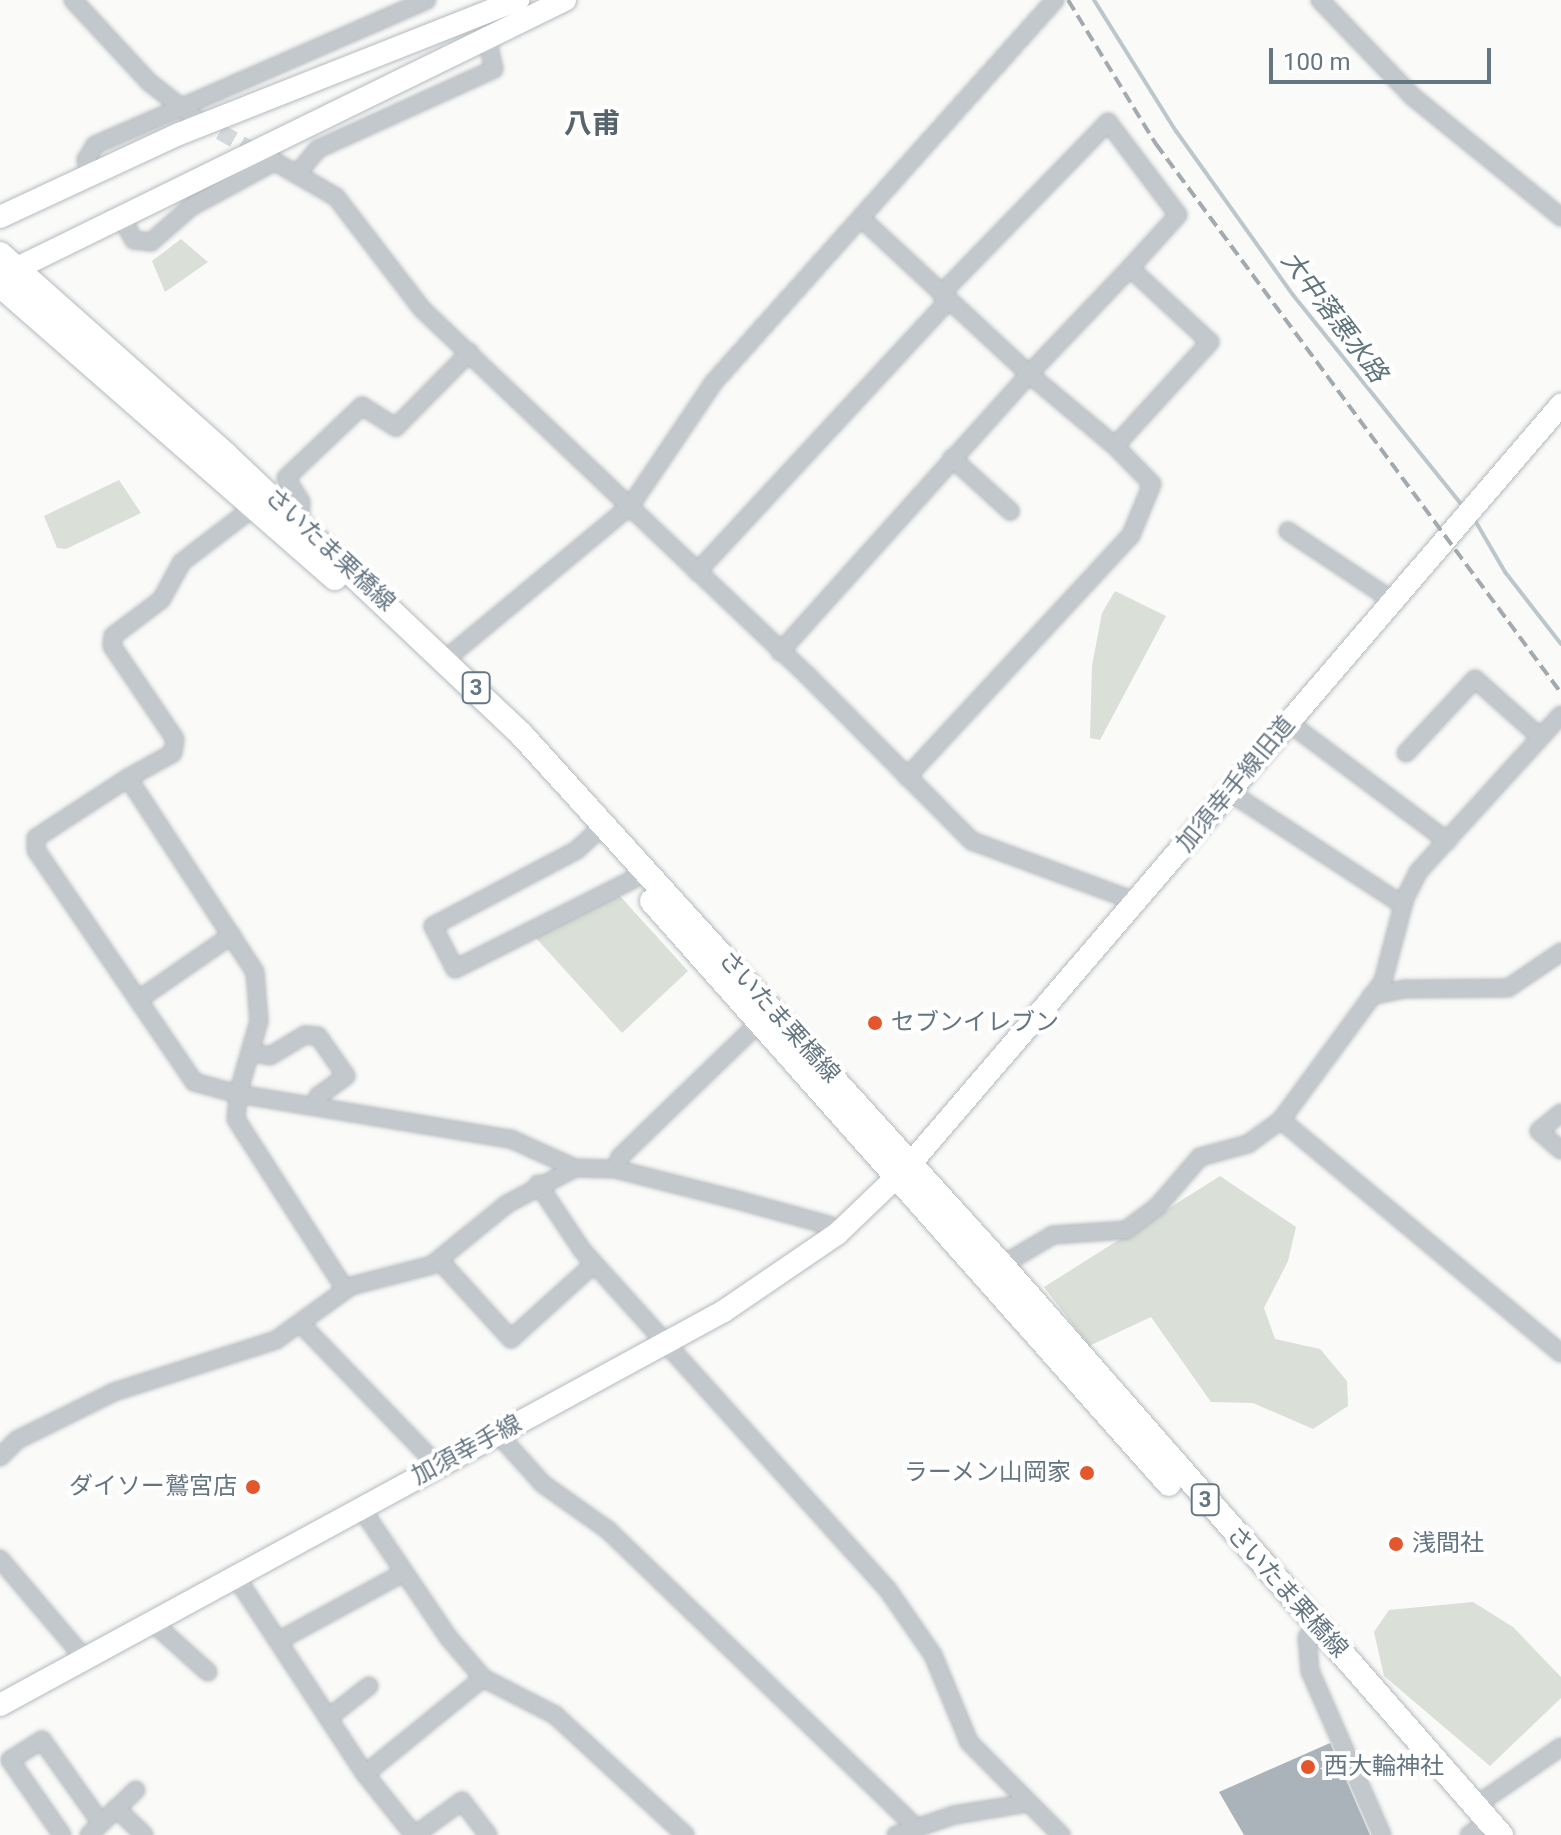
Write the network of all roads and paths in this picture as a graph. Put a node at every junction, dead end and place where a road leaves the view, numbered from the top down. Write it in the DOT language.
graph roads {
  1 [pos="73,0"];
  2 [pos="427,0"];
  3 [pos="565,0"];
  4 [pos="1055,0"];
  5 [pos="1320,0"];
  6 [pos="522,9"];
  7 [pos="478,17"];
  8 [pos="180,109"];
  9 [pos="195,118"];
  10 [pos="297,174"];
  11 [pos="90,175"];
  12 [pos="120,215"];
  13 [pos="0,217"];
  14 [pos="1561,217"];
  15 [pos="862,219"];
  16 [pos="1130,268"];
  17 [pos="4,271"];
  18 [pos="945,298"];
  19 [pos="470,352"];
  20 [pos="1029,374"];
  21 [pos="1561,405"];
  22 [pos="1115,446"];
  23 [pos="952,458"];
  24 [pos="631,505"];
  25 [pos="254,507"];
  26 [pos="1010,511"];
  27 [pos="1288,531"];
  28 [pos="297,533"];
  29 [pos="697,572"];
  30 [pos="1392,600"];
  31 [pos="780,652"];
  32 [pos="447,658"];
  33 [pos="1561,715"];
  34 [pos="1288,722"];
  35 [pos="1540,737"];
  36 [pos="1406,753"];
  37 [pos="907,777"];
  38 [pos="128,778"];
  39 [pos="1228,791"];
  40 [pos="594,834"];
  41 [pos="1447,841"];
  42 [pos="634,879"];
  43 [pos="1137,902"];
  44 [pos="1403,905"];
  45 [pos="232,935"];
  46 [pos="1561,952"];
  47 [pos="1371,996"];
  48 [pos="138,1000"];
  49 [pos="759,1023"];
  50 [pos="250,1052"];
  51 [pos="238,1094"];
  52 [pos="316,1106"];
  53 [pos="1561,1113"];
  54 [pos="1281,1120"];
  55 [pos="1561,1150"];
  56 [pos="575,1168"];
  57 [pos="615,1169"];
  58 [pos="903,1171"];
  59 [pos="538,1184"];
  60 [pos="837,1234"];
  61 [pos="439,1260"];
  62 [pos="594,1264"];
  63 [pos="1002,1265"];
  64 [pos="345,1289"];
  65 [pos="301,1324"];
  66 [pos="664,1344"];
  67 [pos="1561,1353"];
  68 [pos="498,1434"];
  69 [pos="0,1457"];
  70 [pos="438,1466"];
  71 [pos="361,1508"];
  72 [pos="0,1559"];
  73 [pos="403,1573"];
  74 [pos="236,1577"];
  75 [pos="152,1622"];
  76 [pos="1307,1637"];
  77 [pos="278,1641"];
  78 [pos="85,1659"];
  79 [pos="208,1672"];
  80 [pos="483,1678"];
  81 [pos="369,1686"];
  82 [pos="0,1705"];
  83 [pos="328,1718"];
  84 [pos="1561,1747"];
  85 [pos="365,1774"];
  86 [pos="136,1790"];
  87 [pos="1027,1803"];
  88 [pos="1475,1806"];
  89 [pos="116,1808"];
  90 [pos="101,1823"];
  91 [pos="917,1828"];
  92 [pos="1474,1834"];
  93 [pos="62,1835"];
  94 [pos="89,1835"];
  95 [pos="144,1835"];
  96 [pos="488,1835"];
  97 [pos="685,1835"];
  98 [pos="896,1835"];
  99 [pos="1061,1835"];
  100 [pos="1382,1835"];
  101 [pos="1501,1835"];
  1 -- 8 [label="street"];
  2 -- 8 [label="street"];
  3 -- 6 [label="main road"];
  4 -- 15 [label="street"];
  5 -- 14 [label="street"];
  6 -- 7 [label="main road"];
  7 -- 10 [label="street"];
  7 -- 11 [label="main road"];
  7 -- 12 [label="main road"];
  8 -- 9 [label="street"];
  8 -- 11 [label="street"];
  10 -- 12 [label="street"];
  10 -- 19 [label="street"];
  11 -- 13 [label="main road"];
  12 -- 17 [label="main road"];
  15 -- 18 [label="street"];
  15 -- 24 [label="street"];
  16 -- 18 [label="street"];
  16 -- 20 [label="street"];
  16 -- 22 [label="street"];
  17 -- 25 [label="main road, さいたま栗橋線 / 3"];
  17 -- 28 [label="main road, さいたま栗橋線 / 3"];
  18 -- 20 [label="street"];
  18 -- 29 [label="street"];
  19 -- 24 [label="street"];
  19 -- 28 [label="street"];
  20 -- 22 [label="street"];
  20 -- 23 [label="street"];
  21 -- 30 [label="main road, 加須幸手線旧道"];
  22 -- 37 [label="street"];
  23 -- 26 [label="street"];
  23 -- 31 [label="street"];
  24 -- 29 [label="street"];
  24 -- 32 [label="street"];
  25 -- 28 [label="main road, さいたま栗橋線 / 3"];
  25 -- 38 [label="street"];
  27 -- 30 [label="street"];
  28 -- 32 [label="main road, さいたま栗橋線 / 3"];
  28 -- 40 [label="main road, さいたま栗橋線 / 3"];
  29 -- 31 [label="street"];
  30 -- 34 [label="main road, 加須幸手線旧道"];
  31 -- 37 [label="street"];
  32 -- 58 [label="main road, さいたま栗橋線 / 3"];
  33 -- 35 [label="street"];
  34 -- 39 [label="main road, 加須幸手線旧道"];
  34 -- 41 [label="street"];
  35 -- 36 [label="street"];
  35 -- 41 [label="street"];
  37 -- 43 [label="street"];
  38 -- 45 [label="street"];
  38 -- 48 [label="street"];
  39 -- 43 [label="main road, 加須幸手線旧道"];
  39 -- 44 [label="street"];
  40 -- 42 [label="main road, さいたま栗橋線 / 3"];
  40 -- 42 [label="street"];
  41 -- 44 [label="street"];
  42 -- 49 [label="main road, さいたま栗橋線 / 3"];
  43 -- 58 [label="main road, 加須幸手線旧道"];
  44 -- 47 [label="street"];
  45 -- 48 [label="street"];
  45 -- 50 [label="street"];
  46 -- 47 [label="street"];
  47 -- 54 [label="street"];
  48 -- 51 [label="street"];
  49 -- 57 [label="street"];
  49 -- 58 [label="main road, さいたま栗橋線 / 3"];
  50 -- 51 [label="street"];
  50 -- 52 [label="street"];
  51 -- 52 [label="street"];
  51 -- 64 [label="street"];
  52 -- 56 [label="street"];
  53 -- 55 [label="street"];
  54 -- 63 [label="street"];
  54 -- 67 [label="street"];
  56 -- 57 [label="street"];
  56 -- 59 [label="street"];
  57 -- 60 [label="street"];
  58 -- 60 [label="main road, 加須幸手線"];
  58 -- 63 [label="main road, さいたま栗橋線 / 3"];
  58 -- 76 [label="main road, さいたま栗橋線 / 3"];
  59 -- 61 [label="street"];
  59 -- 62 [label="street"];
  60 -- 66 [label="main road, 加須幸手線"];
  61 -- 62 [label="street"];
  61 -- 64 [label="street"];
  62 -- 66 [label="street"];
  63 -- 88 [label="main road, さいたま栗橋線 / 3"];
  64 -- 65 [label="street"];
  65 -- 69 [label="street"];
  65 -- 70 [label="street"];
  66 -- 68 [label="main road, 加須幸手線"];
  66 -- 87 [label="street"];
  68 -- 70 [label="main road, 加須幸手線"];
  68 -- 91 [label="street"];
  70 -- 71 [label="main road, 加須幸手線"];
  71 -- 73 [label="street"];
  71 -- 74 [label="main road, 加須幸手線"];
  72 -- 78 [label="street"];
  73 -- 77 [label="street"];
  73 -- 80 [label="street"];
  74 -- 75 [label="main road, 加須幸手線"];
  74 -- 77 [label="street"];
  75 -- 78 [label="main road, 加須幸手線"];
  75 -- 79 [label="street"];
  76 -- 92 [label="main road, さいたま栗橋線 / 3"];
  76 -- 100 [label="street"];
  77 -- 83 [label="street"];
  78 -- 82 [label="main road, 加須幸手線"];
  80 -- 85 [label="street"];
  80 -- 97 [label="street"];
  81 -- 83 [label="street"];
  83 -- 85 [label="street"];
  84 -- 88 [label="street"];
  85 -- 96 [label="street"];
  86 -- 89 [label="street"];
  87 -- 91 [label="street"];
  87 -- 99 [label="street"];
  88 -- 101 [label="main road, さいたま栗橋線 / 3"];
  89 -- 90 [label="street"];
  89 -- 95 [label="street"];
  90 -- 93 [label="street"];
  90 -- 94 [label="street"];
  91 -- 98 [label="street"];
}
